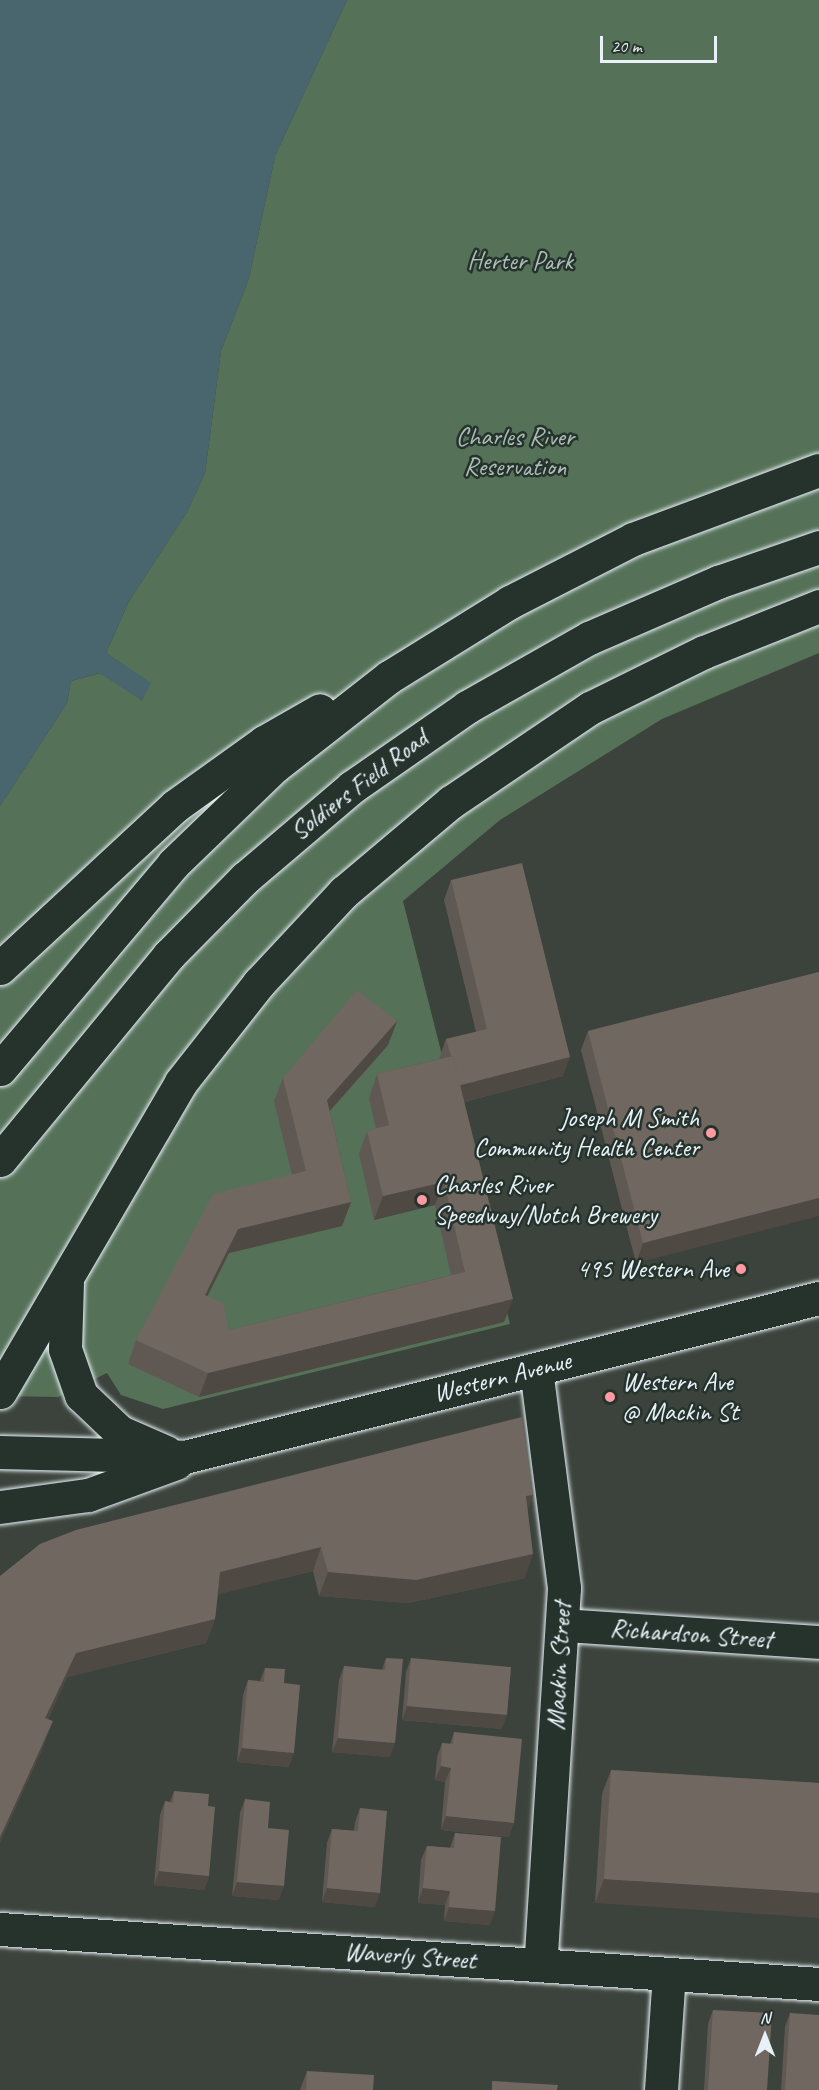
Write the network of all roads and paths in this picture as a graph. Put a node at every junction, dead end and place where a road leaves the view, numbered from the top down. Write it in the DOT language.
graph roads {
  1 [pos="819,470"];
  2 [pos="819,548"];
  3 [pos="819,606"];
  4 [pos="389,677"];
  5 [pos="0,968"];
  6 [pos="0,1069"];
  7 [pos="0,1160"];
  8 [pos="69,1269"];
  9 [pos="819,1298"];
  10 [pos="537,1369"];
  11 [pos="0,1392"];
  12 [pos="0,1452"];
  13 [pos="185,1457"];
  14 [pos="0,1507"];
  15 [pos="563,1625"];
  16 [pos="819,1642"];
  17 [pos="0,1929"];
  18 [pos="540,1965"];
  19 [pos="669,1974"];
  20 [pos="819,1984"];
  21 [pos="661,2090"];
  1 -- 4 [label="main road"];
  2 -- 7 [label="main road, Soldiers Field Road"];
  3 -- 8 [label="main road"];
  4 -- 5 [label="main road"];
  4 -- 6 [label="main road"];
  8 -- 11 [label="main road"];
  8 -- 13 [label="main road"];
  9 -- 10 [label="main road, Western Avenue"];
  10 -- 13 [label="main road, Western Avenue"];
  10 -- 15 [label="main road, Mackin Street"];
  12 -- 13 [label="main road, Western Avenue"];
  13 -- 14 [label="main road, Western Avenue"];
  15 -- 16 [label="main road, Richardson Street"];
  15 -- 18 [label="main road, Mackin Street"];
  17 -- 18 [label="main road, Waverly Street"];
  18 -- 19 [label="main road, Waverly Street"];
  19 -- 20 [label="main road, Waverly Street"];
  19 -- 21 [label="main road"];
}
